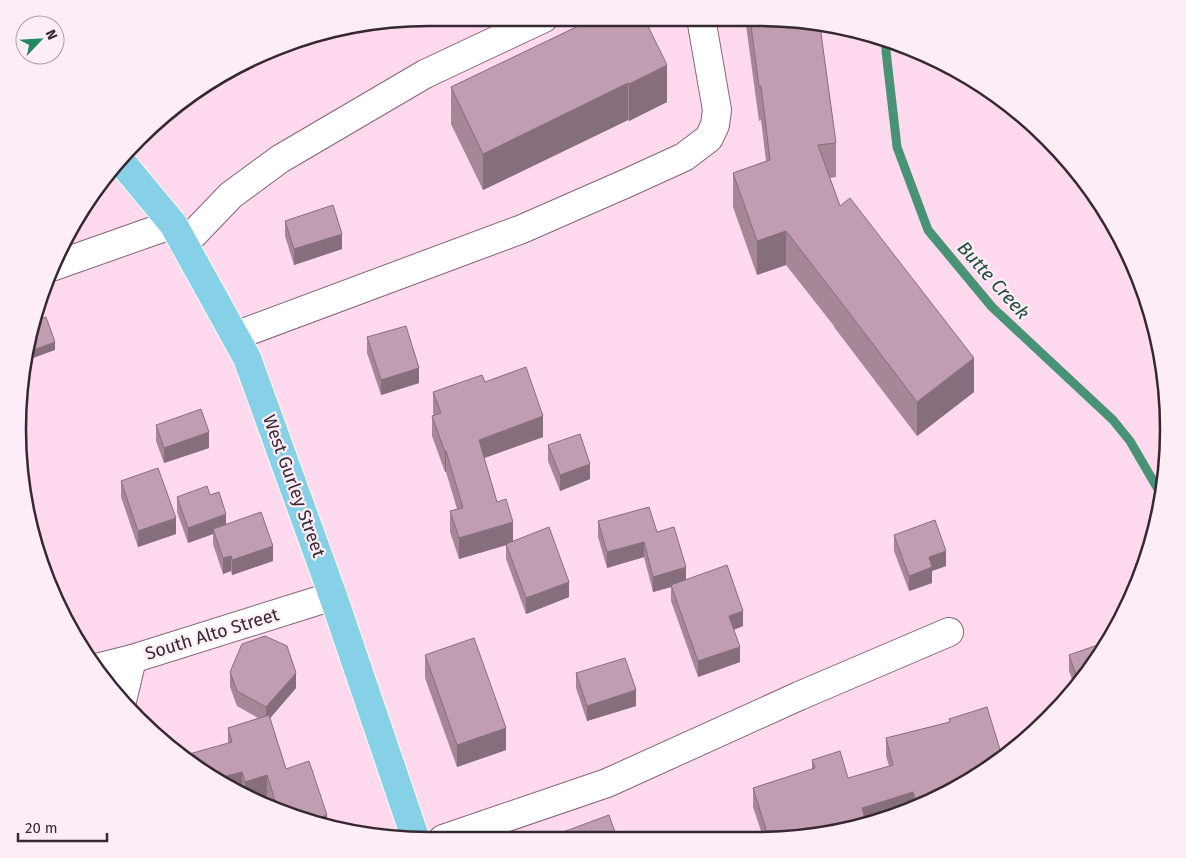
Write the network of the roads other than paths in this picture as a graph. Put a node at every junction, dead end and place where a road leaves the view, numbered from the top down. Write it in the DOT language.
graph roads {
  1 [pos="527,26"];
  2 [pos="702,26"];
  3 [pos="124,165"];
  4 [pos="178,234"];
  5 [pos="62,264"];
  6 [pos="235,336"];
  7 [pos="333,596"];
  8 [pos="949,632"];
  9 [pos="132,659"];
  10 [pos="103,666"];
  11 [pos="124,693"];
  12 [pos="413,831"];
  13 [pos="464,832"];
  1 -- 4 [label="street"];
  2 -- 6 [label="street"];
  3 -- 4 [label="main road, West Gurley Street"];
  4 -- 5 [label="street"];
  4 -- 6 [label="main road, West Gurley Street"];
  6 -- 7 [label="main road, West Gurley Street"];
  7 -- 9 [label="street, South Alto Street"];
  7 -- 12 [label="main road, West Gurley Street"];
  8 -- 13 [label="street"];
  9 -- 10 [label="street"];
  9 -- 11 [label="street, South Alto Street"];
}
